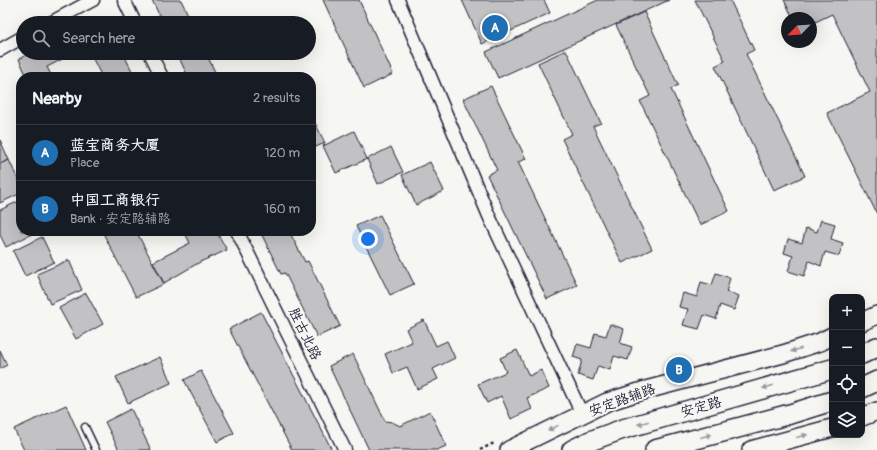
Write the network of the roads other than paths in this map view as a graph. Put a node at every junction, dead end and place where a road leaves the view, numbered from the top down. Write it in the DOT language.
graph roads {
  1 [pos="93,0"];
  2 [pos="124,0"];
  3 [pos="398,0"];
  4 [pos="63,16"];
  5 [pos="132,16"];
  6 [pos="16,41"];
  7 [pos="0,50"];
  8 [pos="154,60"];
  9 [pos="160,72"];
  10 [pos="239,236"];
  11 [pos="877,315"];
  12 [pos="865,321"];
  13 [pos="829,338"];
  14 [pos="877,347"];
  15 [pos="865,353"];
  16 [pos="829,369"];
  17 [pos="877,381"];
  18 [pos="865,387"];
  19 [pos="829,402"];
  20 [pos="877,411"];
  21 [pos="582,414"];
  22 [pos="865,416"];
  23 [pos="85,427"];
  24 [pos="829,429"];
  25 [pos="96,450"];
  26 [pos="345,450"];
  27 [pos="509,450"];
  28 [pos="572,450"];
  29 [pos="655,450"];
  30 [pos="751,450"];
  1 -- 4 [label="street"];
  2 -- 5 [label="street"];
  3 -- 21 [label="street"];
  6 -- 7 [label="street"];
  8 -- 9 [label="street"];
  10 -- 26 [label="street, 胜古北路"];
  11 -- 12 [label="street"];
  13 -- 21 [label="street, 安定路辅路, one-way"];
  14 -- 15 [label="main road"];
  16 -- 28 [label="main road, 安定路, one-way"];
  17 -- 18 [label="main road"];
  29 -- 19 [label="main road, 安定路, one-way"];
  20 -- 22 [label="street"];
  21 -- 27 [label="street, 安定路辅路, one-way"];
  23 -- 25 [label="lane"];
  30 -- 24 [label="street, one-way"];
}
